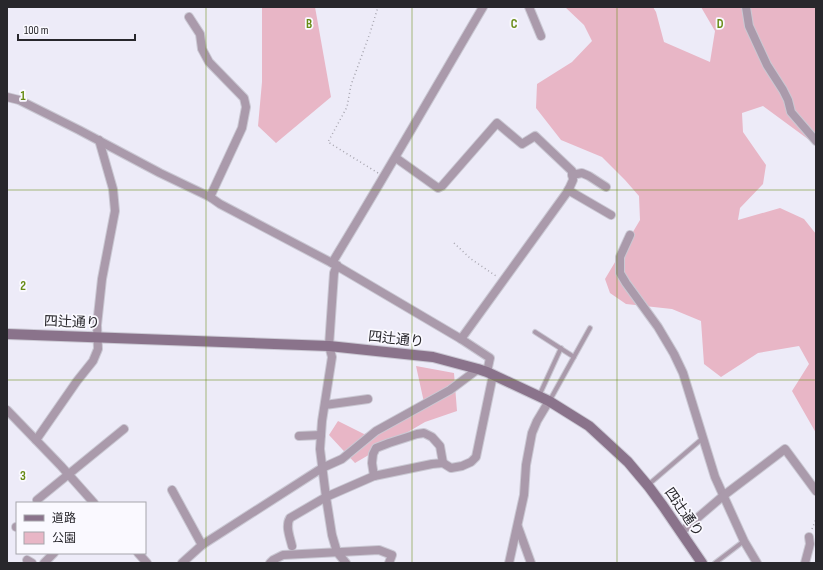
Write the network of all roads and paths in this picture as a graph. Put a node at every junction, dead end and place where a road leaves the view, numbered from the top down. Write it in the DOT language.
graph roads {
  1 [pos="378,7"];
  2 [pos="483,7"];
  3 [pos="528,7"];
  4 [pos="746,7"];
  5 [pos="189,17"];
  6 [pos="541,36"];
  7 [pos="7,98"];
  8 [pos="99,140"];
  9 [pos="816,141"];
  10 [pos="396,158"];
  11 [pos="572,175"];
  12 [pos="384,177"];
  13 [pos="606,187"];
  14 [pos="568,190"];
  15 [pos="210,197"];
  16 [pos="612,215"];
  17 [pos="630,235"];
  18 [pos="454,243"];
  19 [pos="334,264"];
  20 [pos="503,281"];
  21 [pos="590,328"];
  22 [pos="534,332"];
  23 [pos="7,334"];
  24 [pos="97,337"];
  25 [pos="461,339"];
  26 [pos="329,346"];
  27 [pos="561,348"];
  28 [pos="574,357"];
  29 [pos="486,372"];
  30 [pos="539,396"];
  31 [pos="368,399"];
  32 [pos="549,401"];
  33 [pos="325,404"];
  34 [pos="7,410"];
  35 [pos="124,428"];
  36 [pos="321,435"];
  37 [pos="299,436"];
  38 [pos="702,438"];
  39 [pos="36,440"];
  40 [pos="443,463"];
  41 [pos="322,468"];
  42 [pos="68,474"];
  43 [pos="374,476"];
  44 [pos="647,485"];
  45 [pos="172,490"];
  46 [pos="816,491"];
  47 [pos="723,496"];
  48 [pos="326,497"];
  49 [pos="37,500"];
  50 [pos="91,502"];
  51 [pos="816,519"];
  52 [pos="517,527"];
  53 [pos="681,532"];
  54 [pos="809,537"];
  55 [pos="744,540"];
  56 [pos="202,545"];
  57 [pos="292,546"];
  58 [pos="337,552"];
  59 [pos="53,554"];
  60 [pos="139,554"];
  61 [pos="44,563"];
  62 [pos="147,563"];
  63 [pos="182,563"];
  64 [pos="270,563"];
  65 [pos="346,563"];
  66 [pos="389,563"];
  67 [pos="509,563"];
  68 [pos="531,563"];
  69 [pos="702,563"];
  70 [pos="716,563"];
  71 [pos="757,563"];
  72 [pos="804,563"];
  1 -- 12 [label="path"];
  2 -- 10 [label="street"];
  3 -- 6 [label="street"];
  4 -- 9 [label="street"];
  5 -- 15 [label="street"];
  7 -- 8 [label="street"];
  8 -- 15 [label="street"];
  8 -- 24 [label="street"];
  10 -- 11 [label="street"];
  10 -- 12 [label="street"];
  11 -- 13 [label="street"];
  11 -- 14 [label="street"];
  12 -- 19 [label="street"];
  14 -- 16 [label="street"];
  14 -- 20 [label="street"];
  15 -- 19 [label="street"];
  17 -- 38 [label="street"];
  18 -- 20 [label="path"];
  19 -- 25 [label="street"];
  19 -- 26 [label="street"];
  20 -- 25 [label="street"];
  21 -- 28 [label="lane"];
  22 -- 27 [label="lane"];
  23 -- 24 [label="street, 四辻通り"];
  24 -- 26 [label="street, 四辻通り"];
  24 -- 39 [label="street"];
  25 -- 29 [label="street"];
  26 -- 29 [label="street, 四辻通り"];
  26 -- 33 [label="street"];
  27 -- 28 [label="lane"];
  27 -- 30 [label="lane"];
  28 -- 32 [label="lane"];
  29 -- 30 [label="street, 四辻通り"];
  29 -- 40 [label="street"];
  29 -- 41 [label="street"];
  30 -- 32 [label="street, 四辻通り"];
  31 -- 33 [label="street"];
  32 -- 44 [label="street, 四辻通り"];
  32 -- 52 [label="street"];
  33 -- 36 [label="street"];
  34 -- 39 [label="street"];
  35 -- 42 [label="street"];
  36 -- 37 [label="street"];
  36 -- 41 [label="street"];
  38 -- 44 [label="lane"];
  38 -- 47 [label="street"];
  39 -- 42 [label="street"];
  40 -- 43 [label="street"];
  40 -- 43 [label="street"];
  41 -- 48 [label="street"];
  41 -- 56 [label="street"];
  42 -- 49 [label="street"];
  42 -- 50 [label="street"];
  43 -- 48 [label="street"];
  44 -- 53 [label="street, 四辻通り"];
  45 -- 56 [label="street"];
  46 -- 47 [label="street"];
  47 -- 53 [label="street"];
  47 -- 55 [label="street"];
  48 -- 57 [label="street"];
  48 -- 58 [label="street"];
  51 -- 54 [label="path"];
  52 -- 67 [label="street"];
  52 -- 68 [label="street"];
  53 -- 69 [label="street, 四辻通り"];
  54 -- 72 [label="street"];
  55 -- 70 [label="lane"];
  55 -- 71 [label="street"];
  56 -- 63 [label="street"];
  58 -- 64 [label="street"];
  58 -- 65 [label="street"];
  58 -- 66 [label="street"];
  59 -- 61 [label="street"];
  60 -- 62 [label="street"];
}
